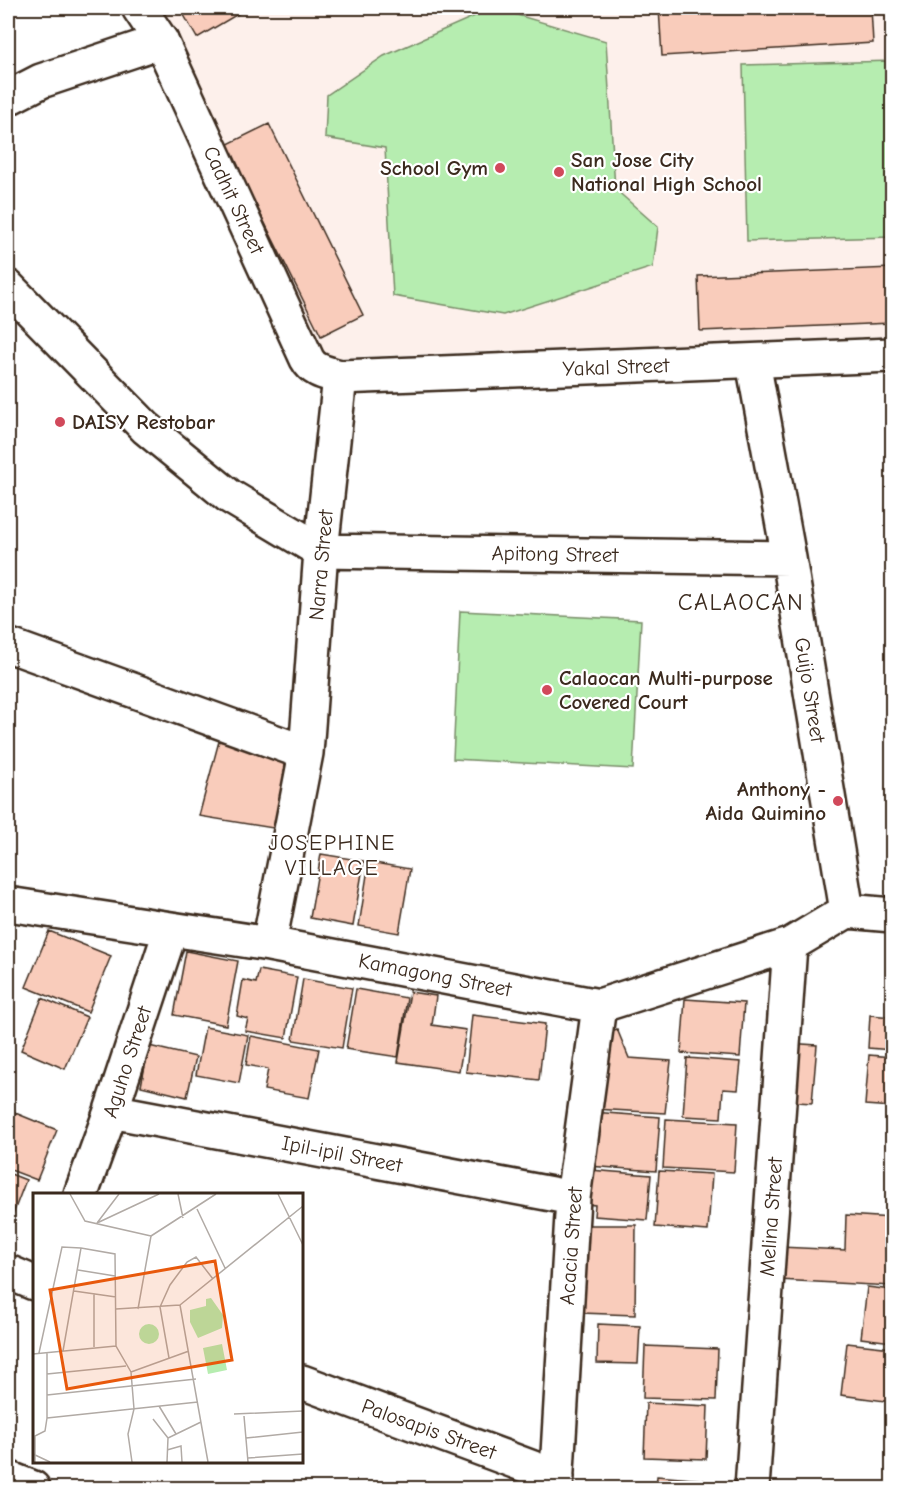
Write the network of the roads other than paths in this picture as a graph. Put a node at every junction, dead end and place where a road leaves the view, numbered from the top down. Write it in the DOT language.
graph roads {
  1 [pos="139,8"];
  2 [pos="160,41"];
  3 [pos="8,98"];
  4 [pos="8,287"];
  5 [pos="892,355"];
  6 [pos="753,362"];
  7 [pos="340,377"];
  8 [pos="321,551"];
  9 [pos="789,558"];
  10 [pos="8,645"];
  11 [pos="306,753"];
  12 [pos="8,904"];
  13 [pos="847,911"];
  14 [pos="892,915"];
  15 [pos="171,929"];
  16 [pos="269,944"];
  17 [pos="790,945"];
  18 [pos="598,1006"];
  19 [pos="111,1111"];
  20 [pos="81,1193"];
  21 [pos="573,1198"];
  22 [pos="8,1272"];
  23 [pos="33,1283"];
  24 [pos="303,1382"];
  25 [pos="8,1478"];
  26 [pos="556,1483"];
  27 [pos="33,1488"];
  28 [pos="752,1488"];
  1 -- 2 [label="street, Cadhit Street"];
  2 -- 3 [label="street"];
  2 -- 7 [label="street, Cadhit Street"];
  4 -- 8 [label="street"];
  5 -- 6 [label="street, Yakal Street"];
  6 -- 7 [label="street, Yakal Street"];
  6 -- 9 [label="street, Guijo Street"];
  7 -- 8 [label="street, Narra Street"];
  8 -- 9 [label="street, Apitong Street"];
  8 -- 11 [label="street, Narra Street"];
  9 -- 13 [label="street, Guijo Street"];
  10 -- 11 [label="street"];
  11 -- 16 [label="street, Narra Street"];
  12 -- 15 [label="street, Kamagong Street"];
  13 -- 14 [label="street"];
  13 -- 17 [label="street, Kamagong Street"];
  15 -- 16 [label="street, Kamagong Street"];
  15 -- 19 [label="street, Aguho Street"];
  16 -- 18 [label="street, Kamagong Street"];
  17 -- 18 [label="street, Kamagong Street"];
  17 -- 28 [label="street, Melina Street"];
  18 -- 21 [label="street, Acacia Street"];
  19 -- 20 [label="street, Aguho Street"];
  19 -- 21 [label="street, Ipil-ipil Street"];
  21 -- 26 [label="street, Acacia Street"];
  22 -- 23 [label="street"];
  24 -- 26 [label="street, Palosapis Street"];
  25 -- 27 [label="street"];
}
